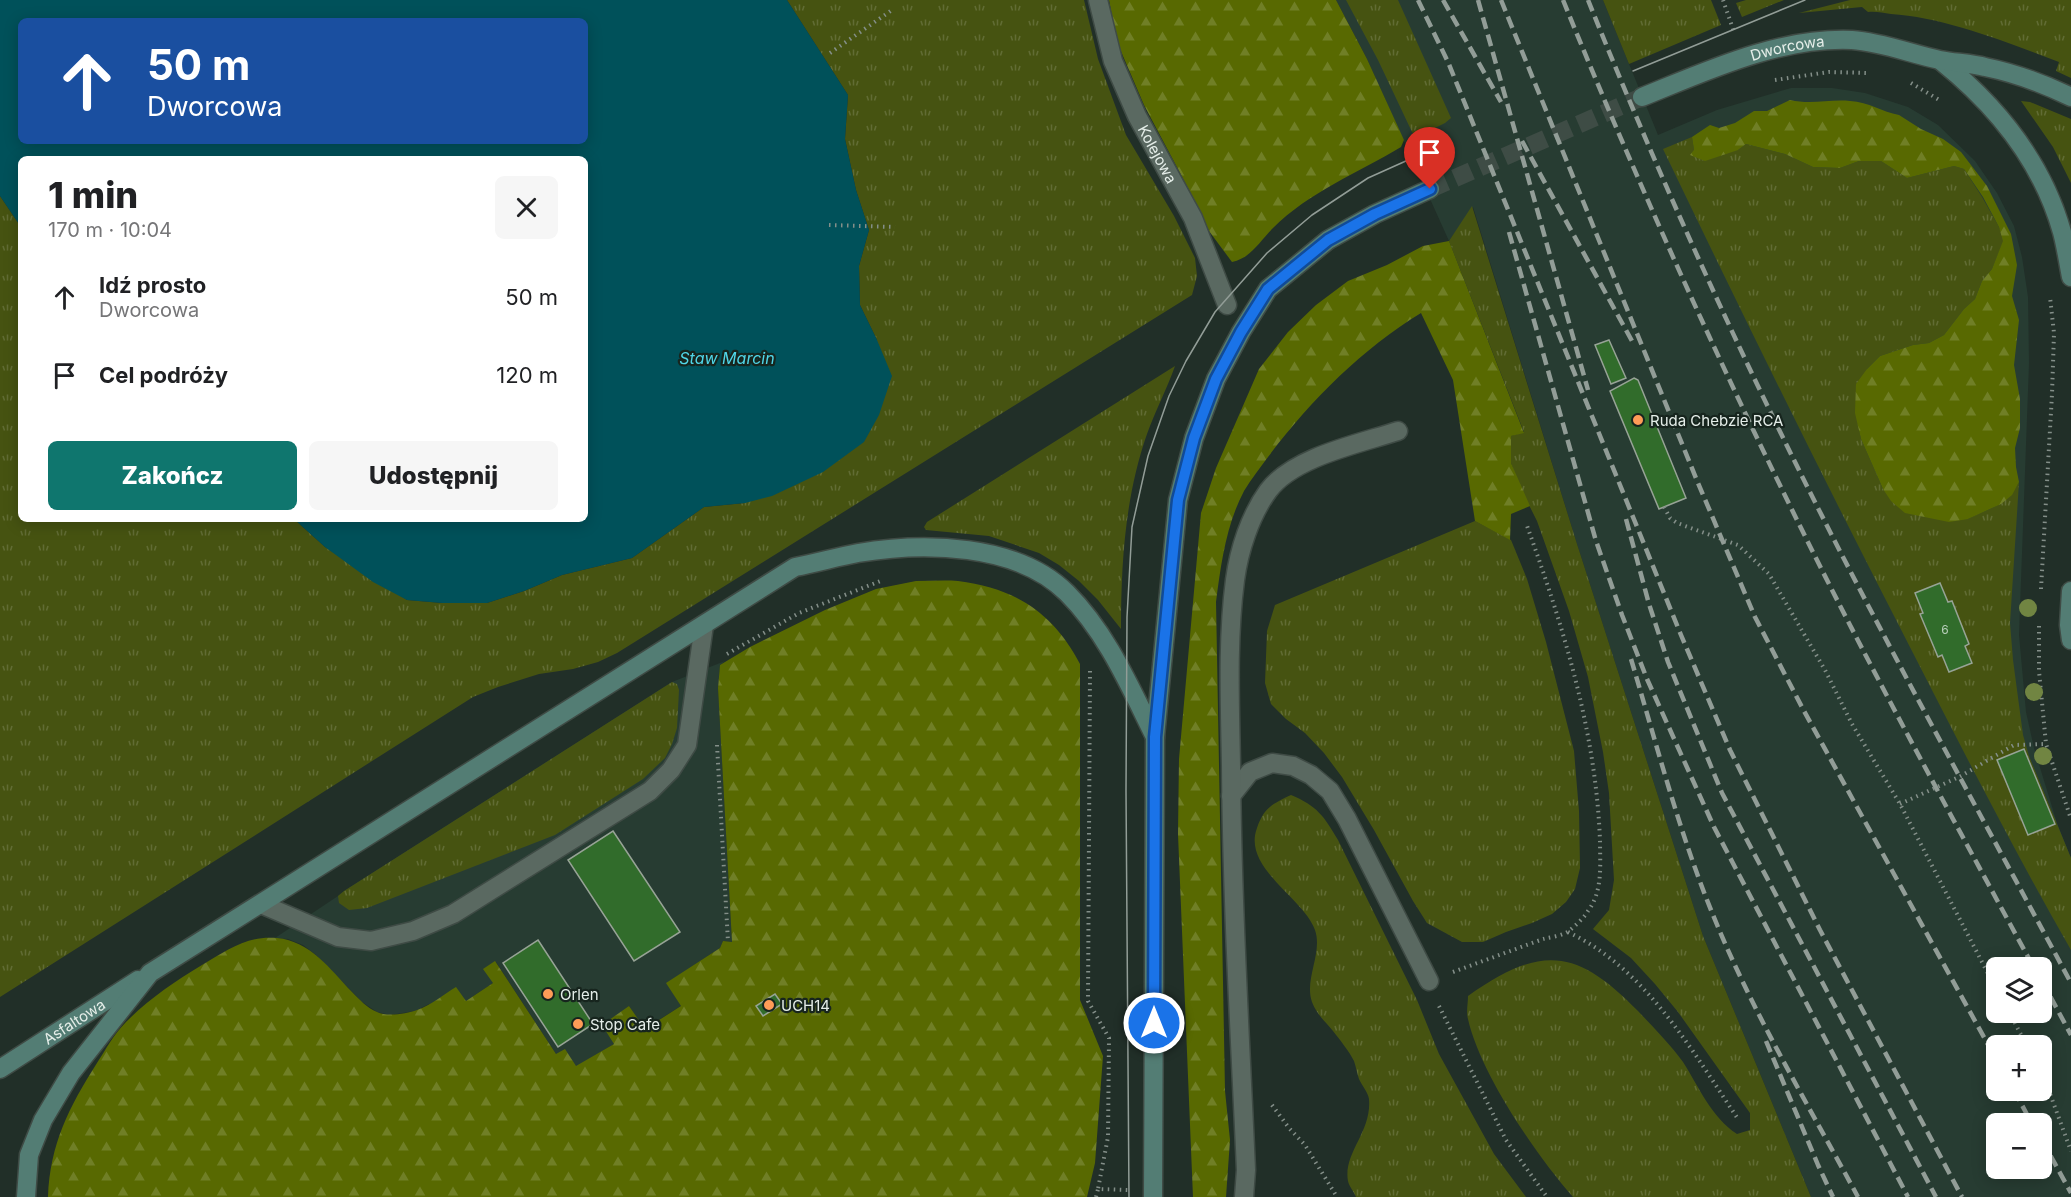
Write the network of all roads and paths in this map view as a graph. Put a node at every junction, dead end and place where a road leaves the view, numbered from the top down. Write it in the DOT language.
graph roads {
  1 [pos="1098,0"];
  2 [pos="1723,0"];
  3 [pos="892,9"];
  4 [pos="830,52"];
  5 [pos="1742,58"];
  6 [pos="1940,60"];
  7 [pos="1878,74"];
  8 [pos="1901,79"];
  9 [pos="1766,83"];
  10 [pos="1642,97"];
  11 [pos="2071,97"];
  12 [pos="1946,105"];
  13 [pos="1430,189"];
  14 [pos="829,225"];
  15 [pos="895,227"];
  16 [pos="2071,277"];
  17 [pos="2050,290"];
  18 [pos="1227,305"];
  19 [pos="1398,431"];
  20 [pos="1664,507"];
  21 [pos="1526,523"];
  22 [pos="889,578"];
  23 [pos="2041,591"];
  24 [pos="2071,591"];
  25 [pos="705,625"];
  26 [pos="2039,625"];
  27 [pos="2071,640"];
  28 [pos="717,660"];
  29 [pos="1090,668"];
  30 [pos="716,735"];
  31 [pos="1155,737"];
  32 [pos="2046,744"];
  33 [pos="1231,796"];
  34 [pos="1900,804"];
  35 [pos="2071,819"];
  36 [pos="261,904"];
  37 [pos="1568,932"];
  38 [pos="728,942"];
  39 [pos="1986,970"];
  40 [pos="150,973"];
  41 [pos="1429,981"];
  42 [pos="0,1069"];
  43 [pos="2052,1099"];
  44 [pos="1269,1103"];
  45 [pos="1738,1119"];
  46 [pos="2071,1151"];
  47 [pos="1098,1189"];
  48 [pos="1153,1194"];
  49 [pos="26,1197"];
  50 [pos="1096,1197"];
  51 [pos="1244,1197"];
  52 [pos="1337,1197"];
  53 [pos="1547,1197"];
  1 -- 18 [label="street, Kolejowa"];
  2 -- 5 [label="path"];
  3 -- 4 [label="path"];
  5 -- 6 [label="main road, Dworcowa"];
  5 -- 10 [label="main road, Dworcowa"];
  6 -- 11 [label="main road, Dworcowa"];
  6 -- 16 [label="main road, Dworcowa"];
  7 -- 9 [label="path"];
  8 -- 12 [label="path"];
  13 -- 31 [label="main road"];
  14 -- 15 [label="path"];
  17 -- 23 [label="path"];
  19 -- 33 [label="street"];
  20 -- 34 [label="path"];
  21 -- 37 [label="path"];
  22 -- 28 [label="path"];
  24 -- 27 [label="main road"];
  25 -- 31 [label="main road, Asfaltowa"];
  25 -- 36 [label="main road, Asfaltowa"];
  25 -- 36 [label="street"];
  26 -- 32 [label="path"];
  29 -- 47 [label="path"];
  30 -- 38 [label="path"];
  31 -- 48 [label="main road"];
  32 -- 34 [label="path"];
  32 -- 35 [label="path"];
  33 -- 41 [label="street"];
  33 -- 51 [label="street"];
  34 -- 39 [label="path"];
  36 -- 40 [label="main road, Asfaltowa"];
  37 -- 41 [label="path"];
  37 -- 45 [label="path"];
  40 -- 42 [label="main road, Asfaltowa"];
  40 -- 49 [label="main road"];
  41 -- 53 [label="path"];
  43 -- 46 [label="path"];
  44 -- 52 [label="path"];
  47 -- 48 [label="path"];
  47 -- 50 [label="path"];
}
